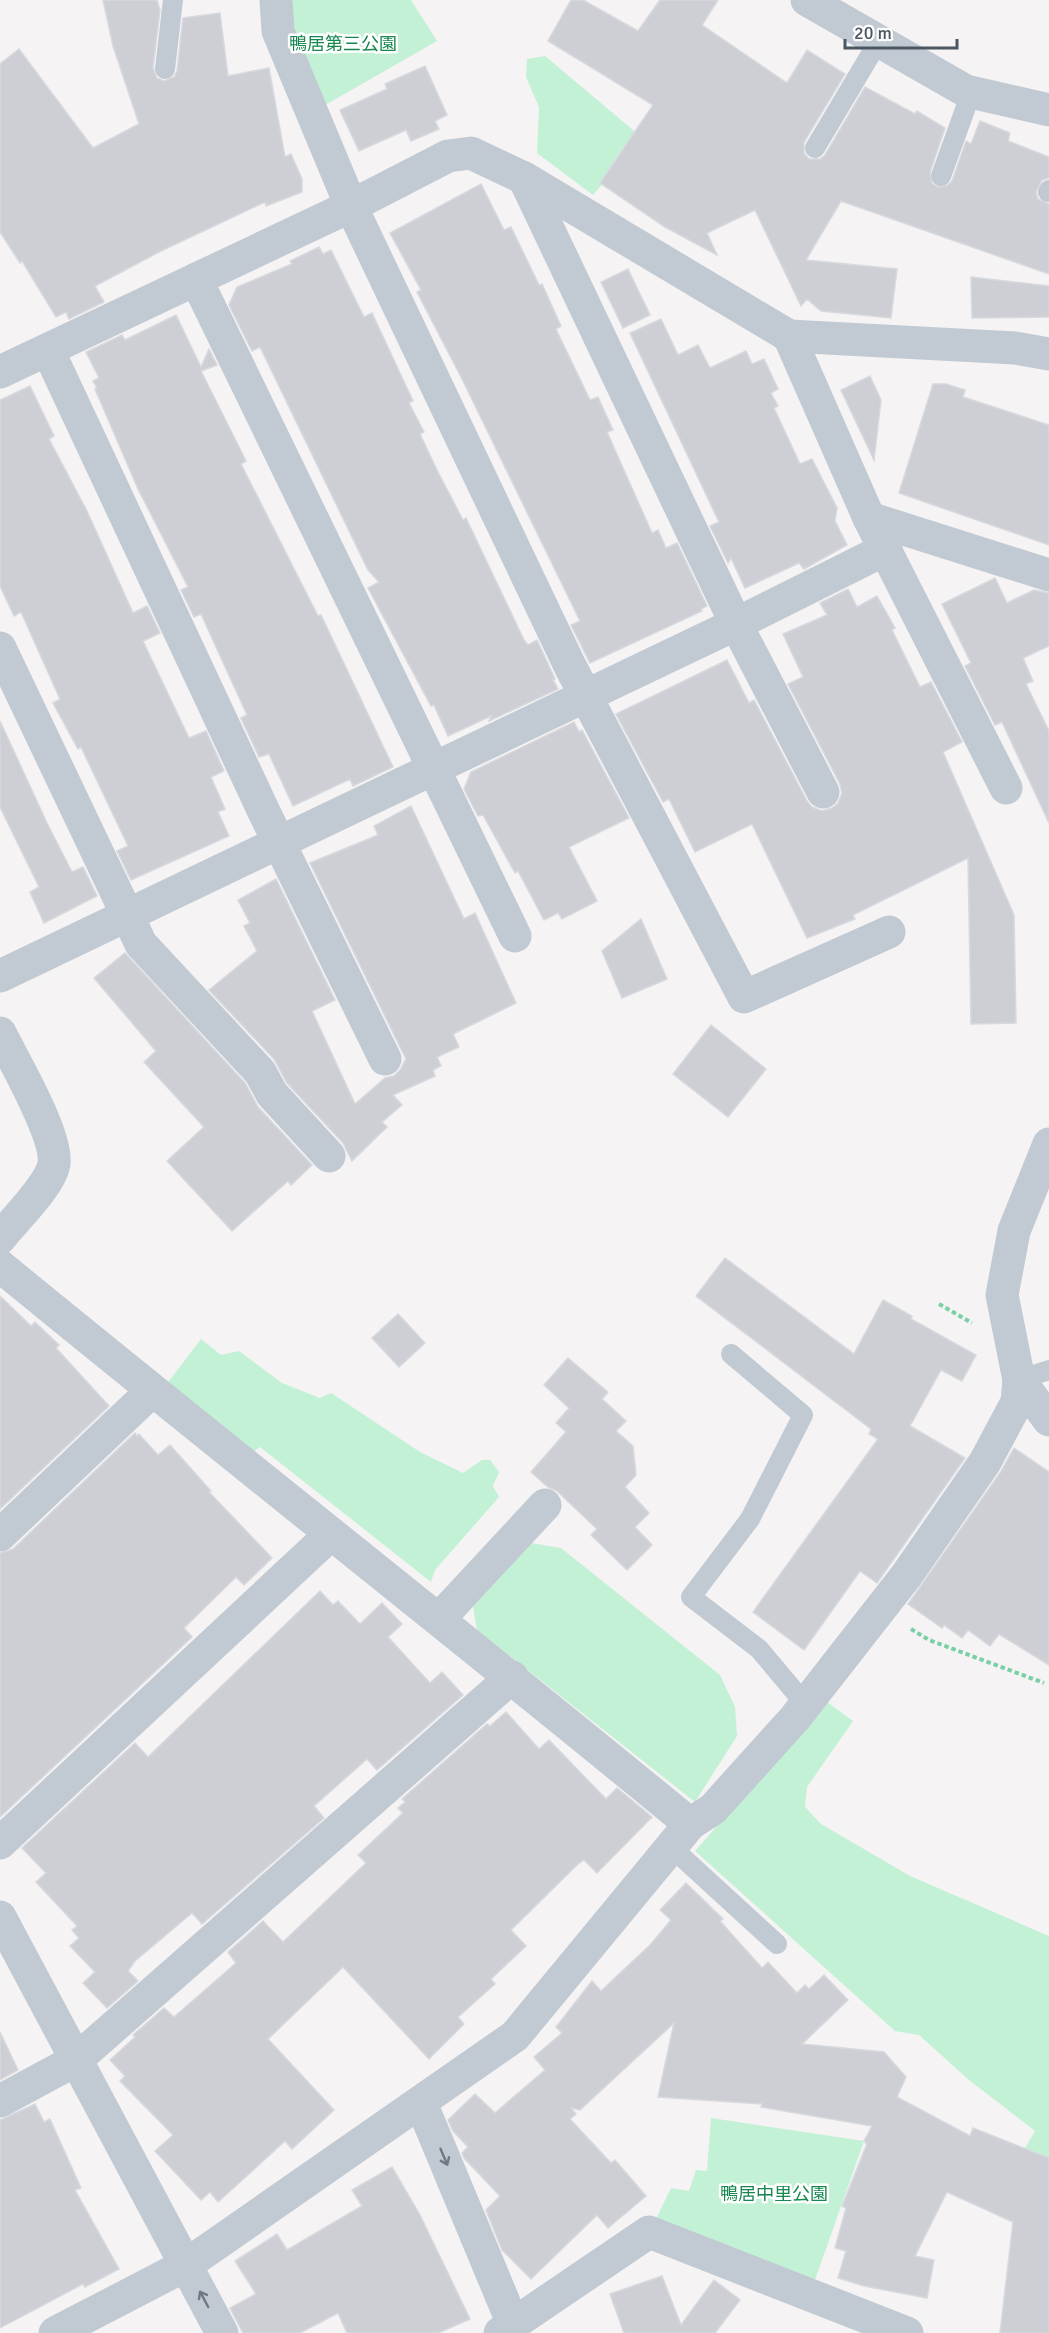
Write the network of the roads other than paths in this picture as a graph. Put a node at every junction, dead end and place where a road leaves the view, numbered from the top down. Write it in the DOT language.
graph roads {
  1 [pos="173,0"];
  2 [pos="276,0"];
  3 [pos="807,0"];
  4 [pos="878,42"];
  5 [pos="165,69"];
  6 [pos="971,93"];
  7 [pos="1049,110"];
  8 [pos="815,148"];
  9 [pos="942,176"];
  10 [pos="524,178"];
  11 [pos="351,206"];
  12 [pos="196,279"];
  13 [pos="789,336"];
  14 [pos="48,350"];
  15 [pos="1049,354"];
  16 [pos="0,372"];
  17 [pos="868,518"];
  18 [pos="886,549"];
  19 [pos="1049,575"];
  20 [pos="736,624"];
  21 [pos="0,648"];
  22 [pos="585,696"];
  23 [pos="435,768"];
  24 [pos="1006,788"];
  25 [pos="824,792"];
  26 [pos="279,842"];
  27 [pos="126,915"];
  28 [pos="889,932"];
  29 [pos="515,936"];
  30 [pos="0,976"];
  31 [pos="0,1033"];
  32 [pos="385,1059"];
  33 [pos="1049,1144"];
  34 [pos="329,1156"];
  35 [pos="0,1238"];
  36 [pos="0,1266"];
  37 [pos="731,1354"];
  38 [pos="1034,1375"];
  39 [pos="152,1391"];
  40 [pos="1049,1419"];
  41 [pos="545,1505"];
  42 [pos="0,1535"];
  43 [pos="330,1535"];
  44 [pos="439,1619"];
  45 [pos="512,1677"];
  46 [pos="806,1705"];
  47 [pos="680,1835"];
  48 [pos="0,1843"];
  49 [pos="0,1917"];
  50 [pos="777,1944"];
  51 [pos="76,2060"];
  52 [pos="0,2101"];
  53 [pos="421,2103"];
  54 [pos="186,2265"];
  55 [pos="507,2329"];
  56 [pos="55,2333"];
  57 [pos="222,2333"];
  58 [pos="907,2333"];
  1 -- 5 [label="lane"];
  2 -- 11 [label="street"];
  3 -- 4 [label="street"];
  4 -- 6 [label="street"];
  4 -- 8 [label="lane"];
  6 -- 7 [label="street"];
  6 -- 9 [label="lane"];
  10 -- 11 [label="street"];
  10 -- 13 [label="street"];
  10 -- 20 [label="street"];
  11 -- 12 [label="street"];
  11 -- 22 [label="street"];
  12 -- 14 [label="street"];
  12 -- 23 [label="street"];
  13 -- 15 [label="street"];
  13 -- 17 [label="street"];
  14 -- 16 [label="street"];
  14 -- 26 [label="street"];
  17 -- 18 [label="street"];
  17 -- 19 [label="street"];
  18 -- 20 [label="street"];
  18 -- 24 [label="street"];
  20 -- 22 [label="street"];
  20 -- 25 [label="street"];
  21 -- 27 [label="street"];
  22 -- 23 [label="street"];
  22 -- 28 [label="street"];
  23 -- 26 [label="street"];
  23 -- 29 [label="street"];
  26 -- 27 [label="street"];
  26 -- 32 [label="street"];
  27 -- 30 [label="street"];
  27 -- 34 [label="street"];
  31 -- 35 [label="street"];
  33 -- 38 [label="street"];
  36 -- 39 [label="street"];
  37 -- 46 [label="lane"];
  38 -- 40 [label="street"];
  38 -- 46 [label="street"];
  39 -- 42 [label="street"];
  39 -- 43 [label="street"];
  41 -- 44 [label="street"];
  43 -- 44 [label="street"];
  43 -- 48 [label="street"];
  44 -- 45 [label="street"];
  45 -- 47 [label="street"];
  45 -- 51 [label="street"];
  46 -- 47 [label="street"];
  47 -- 50 [label="lane"];
  47 -- 53 [label="street"];
  49 -- 51 [label="street"];
  51 -- 52 [label="street"];
  51 -- 54 [label="street"];
  53 -- 54 [label="street"];
  53 -- 55 [label="street, one-way"];
  54 -- 56 [label="street"];
  57 -- 54 [label="street, one-way"];
  55 -- 58 [label="street"];
}
